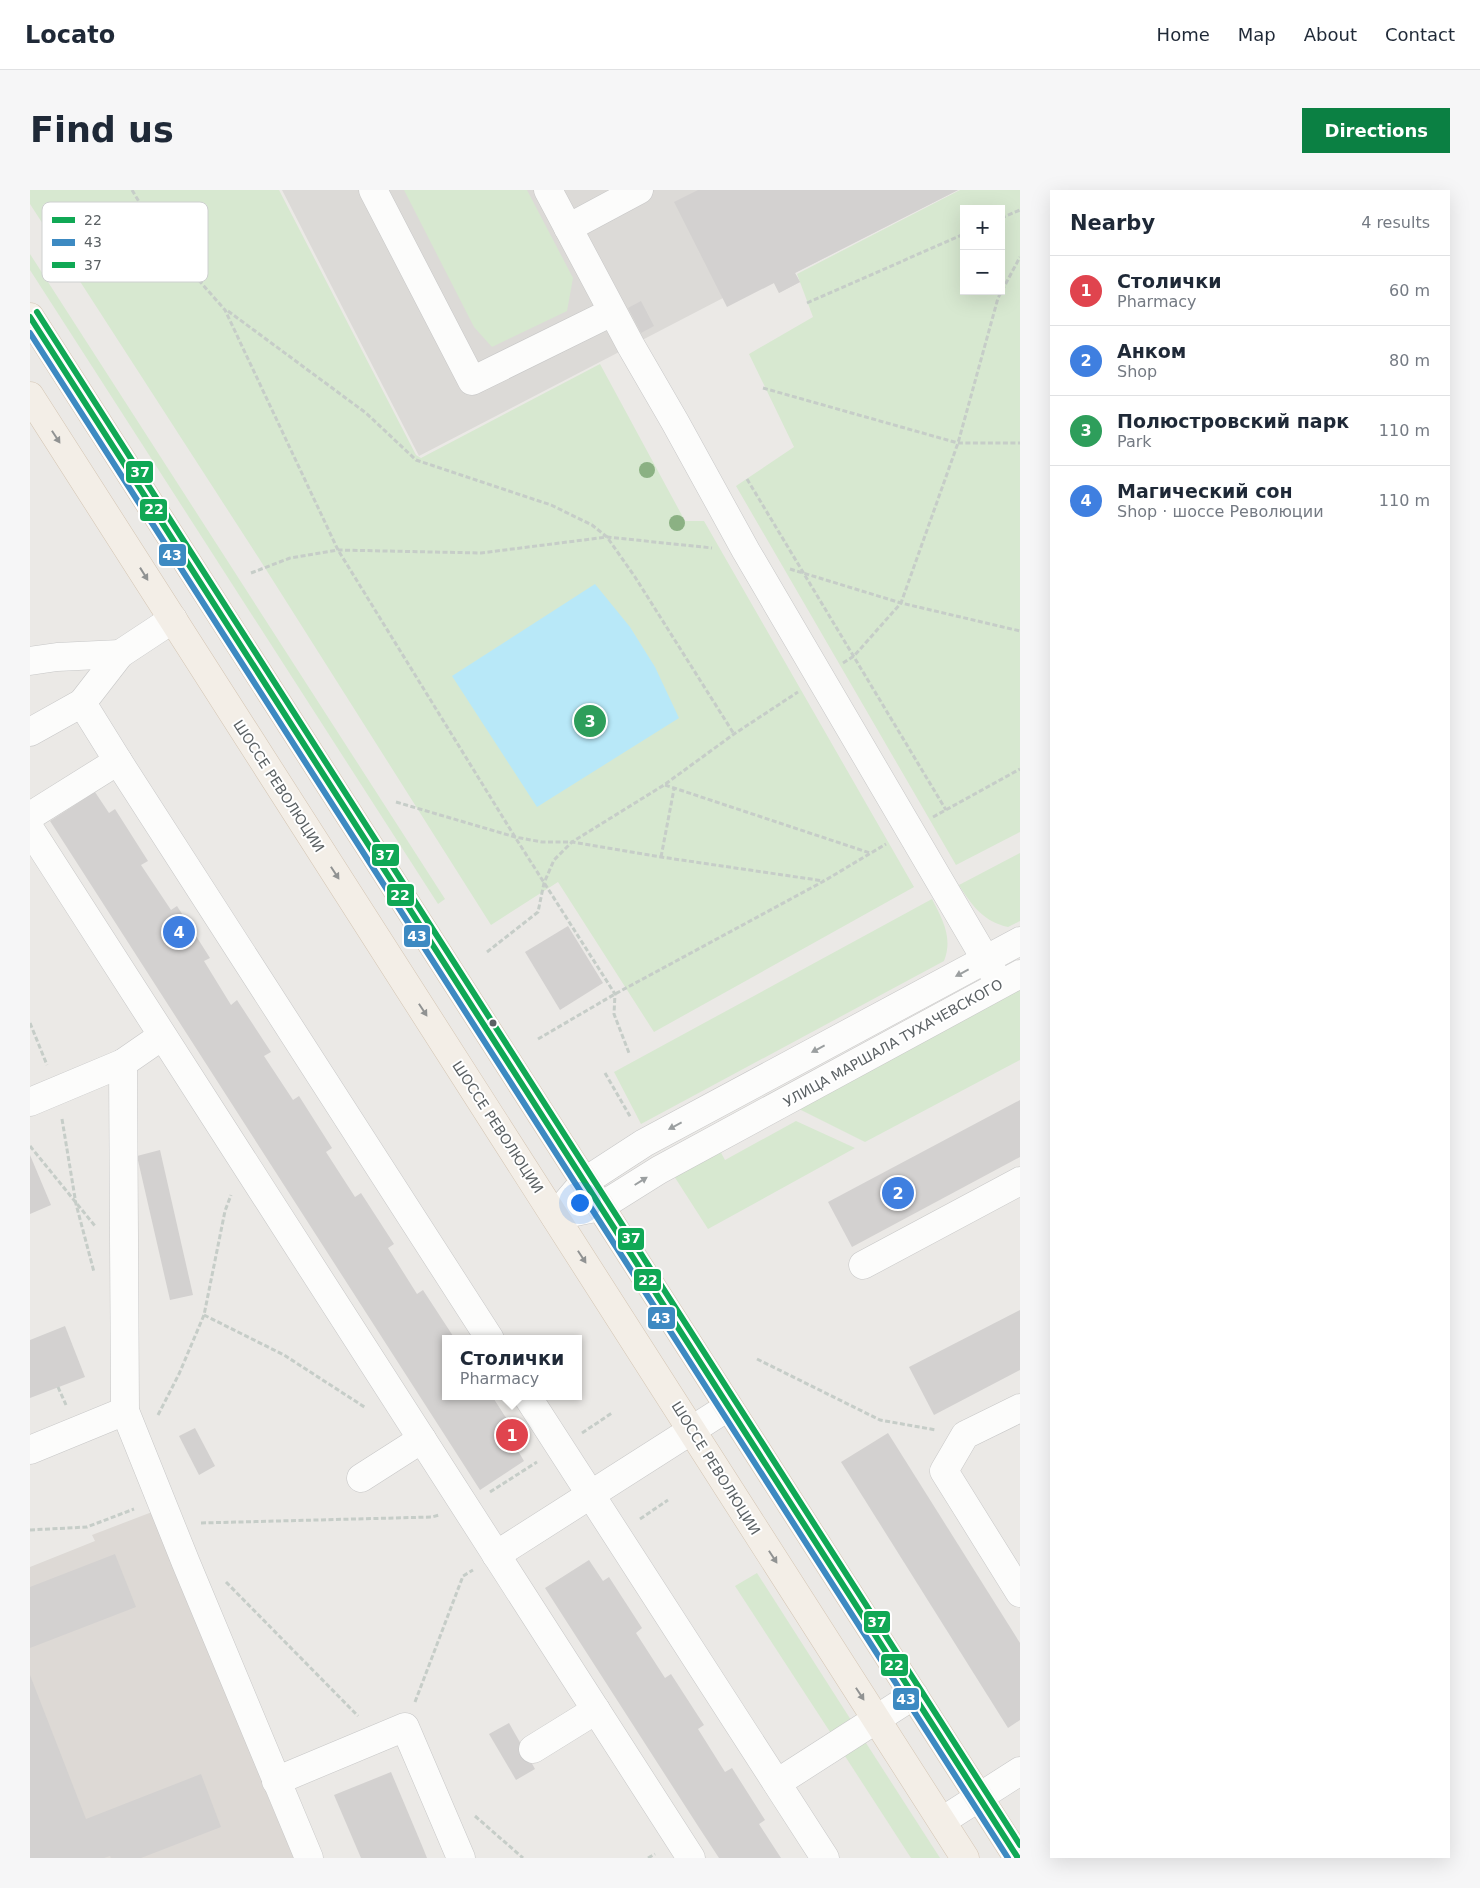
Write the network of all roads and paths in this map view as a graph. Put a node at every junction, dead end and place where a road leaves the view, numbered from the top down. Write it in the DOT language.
graph roads {
  1 [pos="132,190"];
  2 [pos="373,190"];
  3 [pos="548,190"];
  4 [pos="639,190"];
  5 [pos="139,202"];
  6 [pos="1020,210"];
  7 [pos="1005,216"];
  8 [pos="568,228"];
  9 [pos="960,236"];
  10 [pos="201,282"];
  11 [pos="806,303"];
  12 [pos="226,310"];
  13 [pos="612,312"];
  14 [pos="30,318"];
  15 [pos="763,388"];
  16 [pos="30,396"];
  17 [pos="1020,443"];
  18 [pos="747,480"];
  19 [pos="607,537"];
  20 [pos="338,550"];
  21 [pos="746,552"];
  22 [pos="788,568"];
  23 [pos="251,573"];
  24 [pos="804,574"];
  25 [pos="172,619"];
  26 [pos="1020,630"];
  27 [pos="120,654"];
  28 [pos="30,661"];
  29 [pos="82,703"];
  30 [pos="30,732"];
  31 [pos="734,734"];
  32 [pos="118,761"];
  33 [pos="1020,769"];
  34 [pos="664,785"];
  35 [pos="674,789"];
  36 [pos="396,802"];
  37 [pos="946,810"];
  38 [pos="30,816"];
  39 [pos="30,829"];
  40 [pos="910,830"];
  41 [pos="515,837"];
  42 [pos="870,853"];
  43 [pos="661,858"];
  44 [pos="824,881"];
  45 [pos="1020,941"];
  46 [pos="986,960"];
  47 [pos="1010,979"];
  48 [pos="615,994"];
  49 [pos="30,1023"];
  50 [pos="162,1036"];
  51 [pos="538,1039"];
  52 [pos="629,1053"];
  53 [pos="123,1063"];
  54 [pos="605,1073"];
  55 [pos="57,1091"];
  56 [pos="30,1102"];
  57 [pos="634,1123"];
  58 [pos="30,1146"];
  59 [pos="248,1168"];
  60 [pos="1020,1181"];
  61 [pos="584,1182"];
  62 [pos="76,1204"];
  63 [pos="600,1207"];
  64 [pos="555,1216"];
  65 [pos="124,1259"];
  66 [pos="864,1265"];
  67 [pos="96,1276"];
  68 [pos="204,1315"];
  69 [pos="487,1335"];
  70 [pos="757,1359"];
  71 [pos="530,1400"];
  72 [pos="728,1407"];
  73 [pos="1020,1408"];
  74 [pos="125,1412"];
  75 [pos="612,1413"];
  76 [pos="416,1430"];
  77 [pos="692,1430"];
  78 [pos="965,1435"];
  79 [pos="136,1439"];
  80 [pos="560,1447"];
  81 [pos="30,1450"];
  82 [pos="361,1478"];
  83 [pos="591,1495"];
  84 [pos="668,1500"];
  85 [pos="466,1508"];
  86 [pos="165,1511"];
  87 [pos="30,1530"];
  88 [pos="617,1535"];
  89 [pos="496,1555"];
  90 [pos="224,1580"];
  91 [pos="1020,1593"];
  92 [pos="914,1695"];
  93 [pos="596,1710"];
  94 [pos="876,1719"];
  95 [pos="405,1727"];
  96 [pos="380,1738"];
  97 [pos="533,1749"];
  98 [pos="1020,1771"];
  99 [pos="276,1782"];
  100 [pos="777,1783"];
  101 [pos="979,1797"];
  102 [pos="942,1821"];
  103 [pos="309,1858"];
  104 [pos="461,1858"];
  105 [pos="691,1858"];
  106 [pos="825,1858"];
  107 [pos="965,1858"];
  108 [pos="1018,1858"];
  1 -- 5 [label="path"];
  2 -- 13 [label="street"];
  3 -- 8 [label="street"];
  4 -- 8 [label="street"];
  6 -- 7 [label="path"];
  8 -- 13 [label="street"];
  9 -- 11 [label="path"];
  10 -- 12 [label="path"];
  12 -- 19 [label="path"];
  12 -- 20 [label="path"];
  13 -- 21 [label="street"];
  14 -- 61 [label="main road"];
  15 -- 17 [label="path"];
  16 -- 25 [label="main road, ШОССЕ РЕВОЛЮЦИИ, one-way"];
  18 -- 24 [label="path"];
  19 -- 20 [label="path"];
  19 -- 21 [label="path"];
  19 -- 31 [label="path"];
  20 -- 23 [label="path"];
  20 -- 41 [label="path"];
  21 -- 40 [label="street"];
  22 -- 24 [label="path"];
  24 -- 26 [label="path"];
  24 -- 37 [label="path"];
  25 -- 27 [label="street"];
  25 -- 64 [label="main road, ШОССЕ РЕВОЛЮЦИИ, one-way"];
  27 -- 28 [label="street"];
  27 -- 29 [label="street"];
  29 -- 30 [label="street"];
  29 -- 32 [label="street"];
  32 -- 38 [label="street"];
  32 -- 69 [label="street"];
  33 -- 37 [label="path"];
  34 -- 35 [label="path"];
  35 -- 42 [label="path"];
  35 -- 43 [label="path"];
  36 -- 41 [label="path"];
  37 -- 40 [label="path"];
  39 -- 50 [label="street"];
  40 -- 42 [label="path"];
  40 -- 46 [label="street"];
  41 -- 43 [label="path"];
  41 -- 48 [label="path"];
  42 -- 44 [label="path"];
  43 -- 44 [label="path"];
  44 -- 48 [label="path"];
  45 -- 46 [label="street, УЛИЦА МАРШАЛА ТУХАЧЕВСКОГО"];
  46 -- 47 [label="street"];
  46 -- 61 [label="street, УЛИЦА МАРШАЛА ТУХАЧЕВСКОГО, one-way"];
  63 -- 47 [label="street, УЛИЦА МАРШАЛА ТУХАЧЕВСКОГО, one-way"];
  48 -- 51 [label="path"];
  48 -- 52 [label="path"];
  49 -- 55 [label="path"];
  50 -- 53 [label="street"];
  50 -- 59 [label="street"];
  53 -- 55 [label="street"];
  53 -- 65 [label="street"];
  54 -- 57 [label="path"];
  55 -- 56 [label="street"];
  55 -- 62 [label="path"];
  58 -- 62 [label="path"];
  59 -- 68 [label="path"];
  59 -- 76 [label="street"];
  60 -- 66 [label="street"];
  61 -- 63 [label="main road"];
  61 -- 64 [label="street, УЛИЦА МАРШАЛА ТУХАЧЕВСКОГО"];
  62 -- 65 [label="path"];
  62 -- 67 [label="path"];
  63 -- 64 [label="street, УЛИЦА МАРШАЛА ТУХАЧЕВСКОГО"];
  63 -- 72 [label="main road"];
  64 -- 77 [label="main road, ШОССЕ РЕВОЛЮЦИИ, one-way"];
  65 -- 74 [label="street"];
  68 -- 76 [label="path"];
  68 -- 79 [label="path"];
  70 -- 78 [label="path"];
  71 -- 80 [label="street"];
  72 -- 77 [label="street"];
  72 -- 92 [label="main road"];
  73 -- 78 [label="street"];
  74 -- 79 [label="street"];
  74 -- 81 [label="street"];
  75 -- 80 [label="path"];
  76 -- 82 [label="street"];
  76 -- 85 [label="street"];
  77 -- 83 [label="street"];
  77 -- 94 [label="main road, ШОССЕ РЕВОЛЮЦИИ, one-way"];
  78 -- 91 [label="street"];
  79 -- 86 [label="street"];
  80 -- 83 [label="street"];
  80 -- 85 [label="path"];
  83 -- 88 [label="street"];
  83 -- 89 [label="street"];
  84 -- 88 [label="path"];
  85 -- 86 [label="path"];
  85 -- 89 [label="street"];
  86 -- 87 [label="path"];
  86 -- 99 [label="street"];
  88 -- 100 [label="street"];
  89 -- 93 [label="street"];
  89 -- 95 [label="path"];
  90 -- 96 [label="path"];
  92 -- 94 [label="street"];
  92 -- 101 [label="main road"];
  93 -- 97 [label="street"];
  93 -- 105 [label="street"];
  94 -- 100 [label="street"];
  94 -- 102 [label="main road, ШОССЕ РЕВОЛЮЦИИ"];
  95 -- 96 [label="street"];
  95 -- 104 [label="street"];
  96 -- 99 [label="street"];
  98 -- 101 [label="street"];
  99 -- 103 [label="street"];
  100 -- 106 [label="street"];
  101 -- 102 [label="street"];
  101 -- 108 [label="main road"];
  102 -- 107 [label="main road, ШОССЕ РЕВОЛЮЦИИ"];
}
